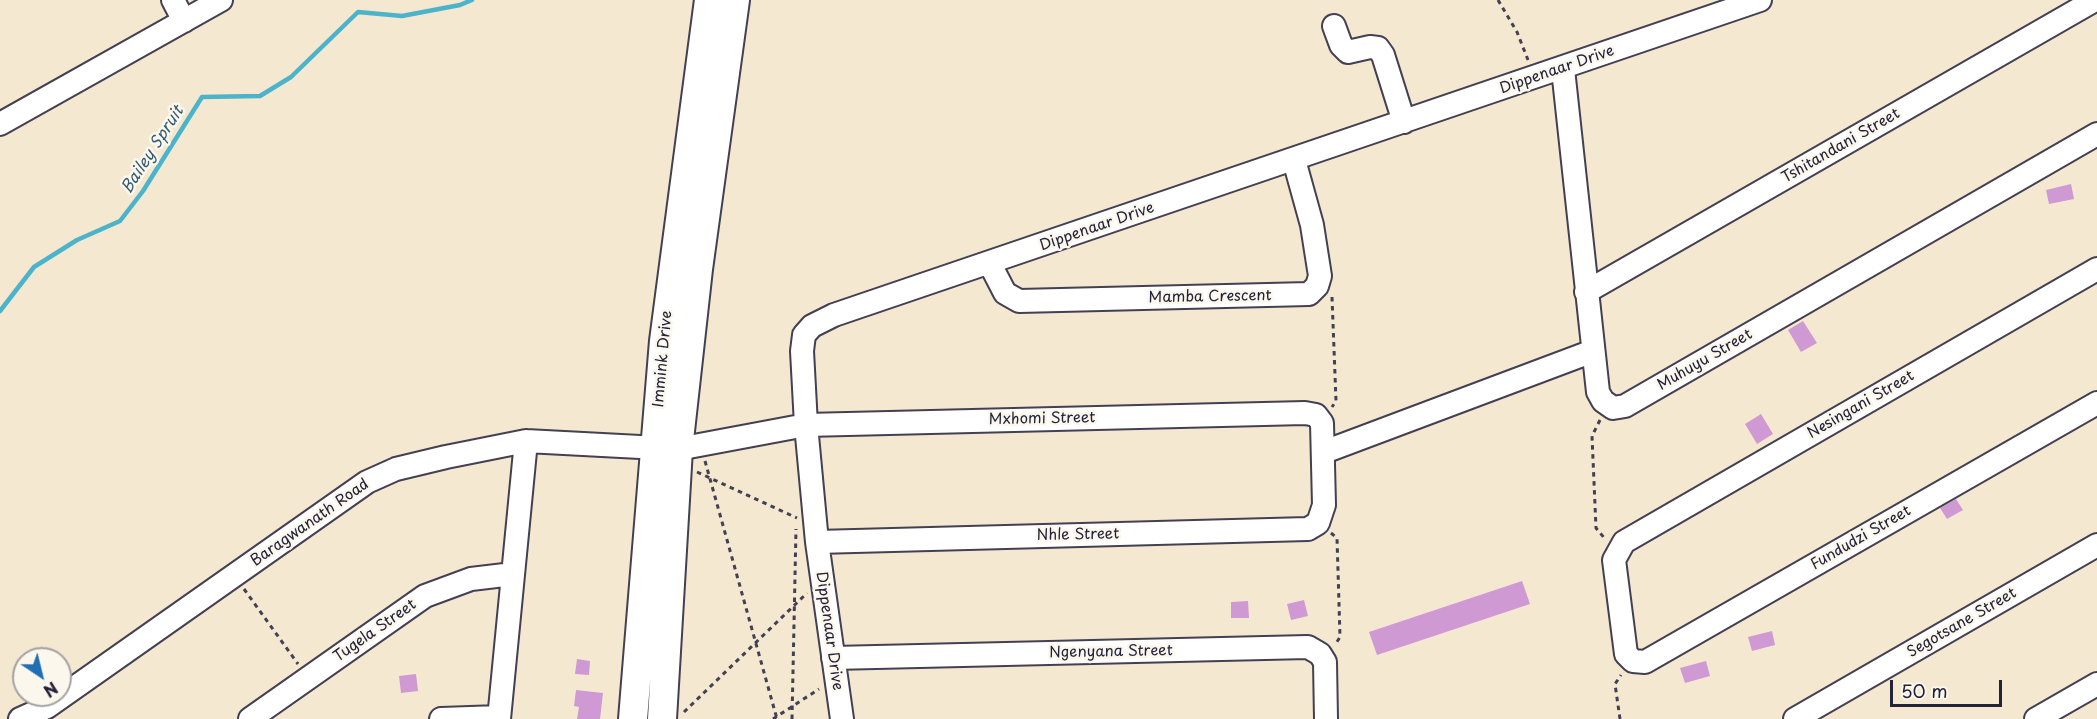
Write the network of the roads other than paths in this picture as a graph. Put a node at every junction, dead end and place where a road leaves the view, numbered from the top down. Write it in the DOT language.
graph roads {
  1 [pos="172,0"];
  2 [pos="222,0"];
  3 [pos="1760,0"];
  4 [pos="2096,0"];
  5 [pos="726,4"];
  6 [pos="184,21"];
  7 [pos="1334,26"];
  8 [pos="1563,69"];
  9 [pos="1404,122"];
  10 [pos="0,124"];
  11 [pos="2097,134"];
  12 [pos="1294,160"];
  13 [pos="990,264"];
  14 [pos="2097,269"];
  15 [pos="1586,292"];
  16 [pos="1593,351"];
  17 [pos="2097,403"];
  18 [pos="806,425"];
  19 [pos="526,441"];
  20 [pos="1324,453"];
  21 [pos="682,456"];
  22 [pos="809,528"];
  23 [pos="2097,545"];
  24 [pos="513,574"];
  25 [pos="1628,657"];
  26 [pos="835,668"];
  27 [pos="2097,684"];
  28 [pos="499,718"];
  29 [pos="20,719"];
  30 [pos="250,719"];
  31 [pos="441,719"];
  32 [pos="633,719"];
  33 [pos="662,719"];
  34 [pos="842,719"];
  35 [pos="1326,719"];
  36 [pos="1795,719"];
  37 [pos="2036,719"];
  1 -- 6 [label="street"];
  2 -- 6 [label="street"];
  3 -- 8 [label="street, Dippenaar Drive"];
  4 -- 15 [label="street, Tshitandani Street"];
  5 -- 21 [label="main road, Immink Drive"];
  5 -- 21 [label="main road, Immink Drive"];
  6 -- 10 [label="street"];
  7 -- 9 [label="street"];
  8 -- 9 [label="street, Dippenaar Drive"];
  8 -- 15 [label="street"];
  9 -- 12 [label="street, Dippenaar Drive"];
  11 -- 16 [label="street, Muhuyu Street"];
  12 -- 13 [label="street, Dippenaar Drive"];
  12 -- 13 [label="street, Mamba Crescent"];
  13 -- 18 [label="street, Dippenaar Drive"];
  14 -- 25 [label="street, Nesingani Street"];
  15 -- 16 [label="street"];
  16 -- 20 [label="street"];
  17 -- 25 [label="street, Fundudzi Street"];
  18 -- 20 [label="street, Mxhomi Street"];
  18 -- 21 [label="street, Mxhomi Street"];
  18 -- 22 [label="street, Dippenaar Drive"];
  19 -- 21 [label="street, Baragwanath Road"];
  19 -- 24 [label="street"];
  19 -- 29 [label="street, Baragwanath Road"];
  20 -- 22 [label="street, Nhle Street"];
  21 -- 32 [label="main road, Immink Drive"];
  21 -- 33 [label="main road, Immink Drive"];
  22 -- 26 [label="street, Dippenaar Drive"];
  23 -- 36 [label="street, Segotsane Street"];
  24 -- 28 [label="street"];
  24 -- 30 [label="street, Tugela Street"];
  26 -- 34 [label="street, Dippenaar Drive"];
  26 -- 35 [label="street, Ngenyana Street"];
  27 -- 37 [label="street"];
  28 -- 31 [label="street"];
}
